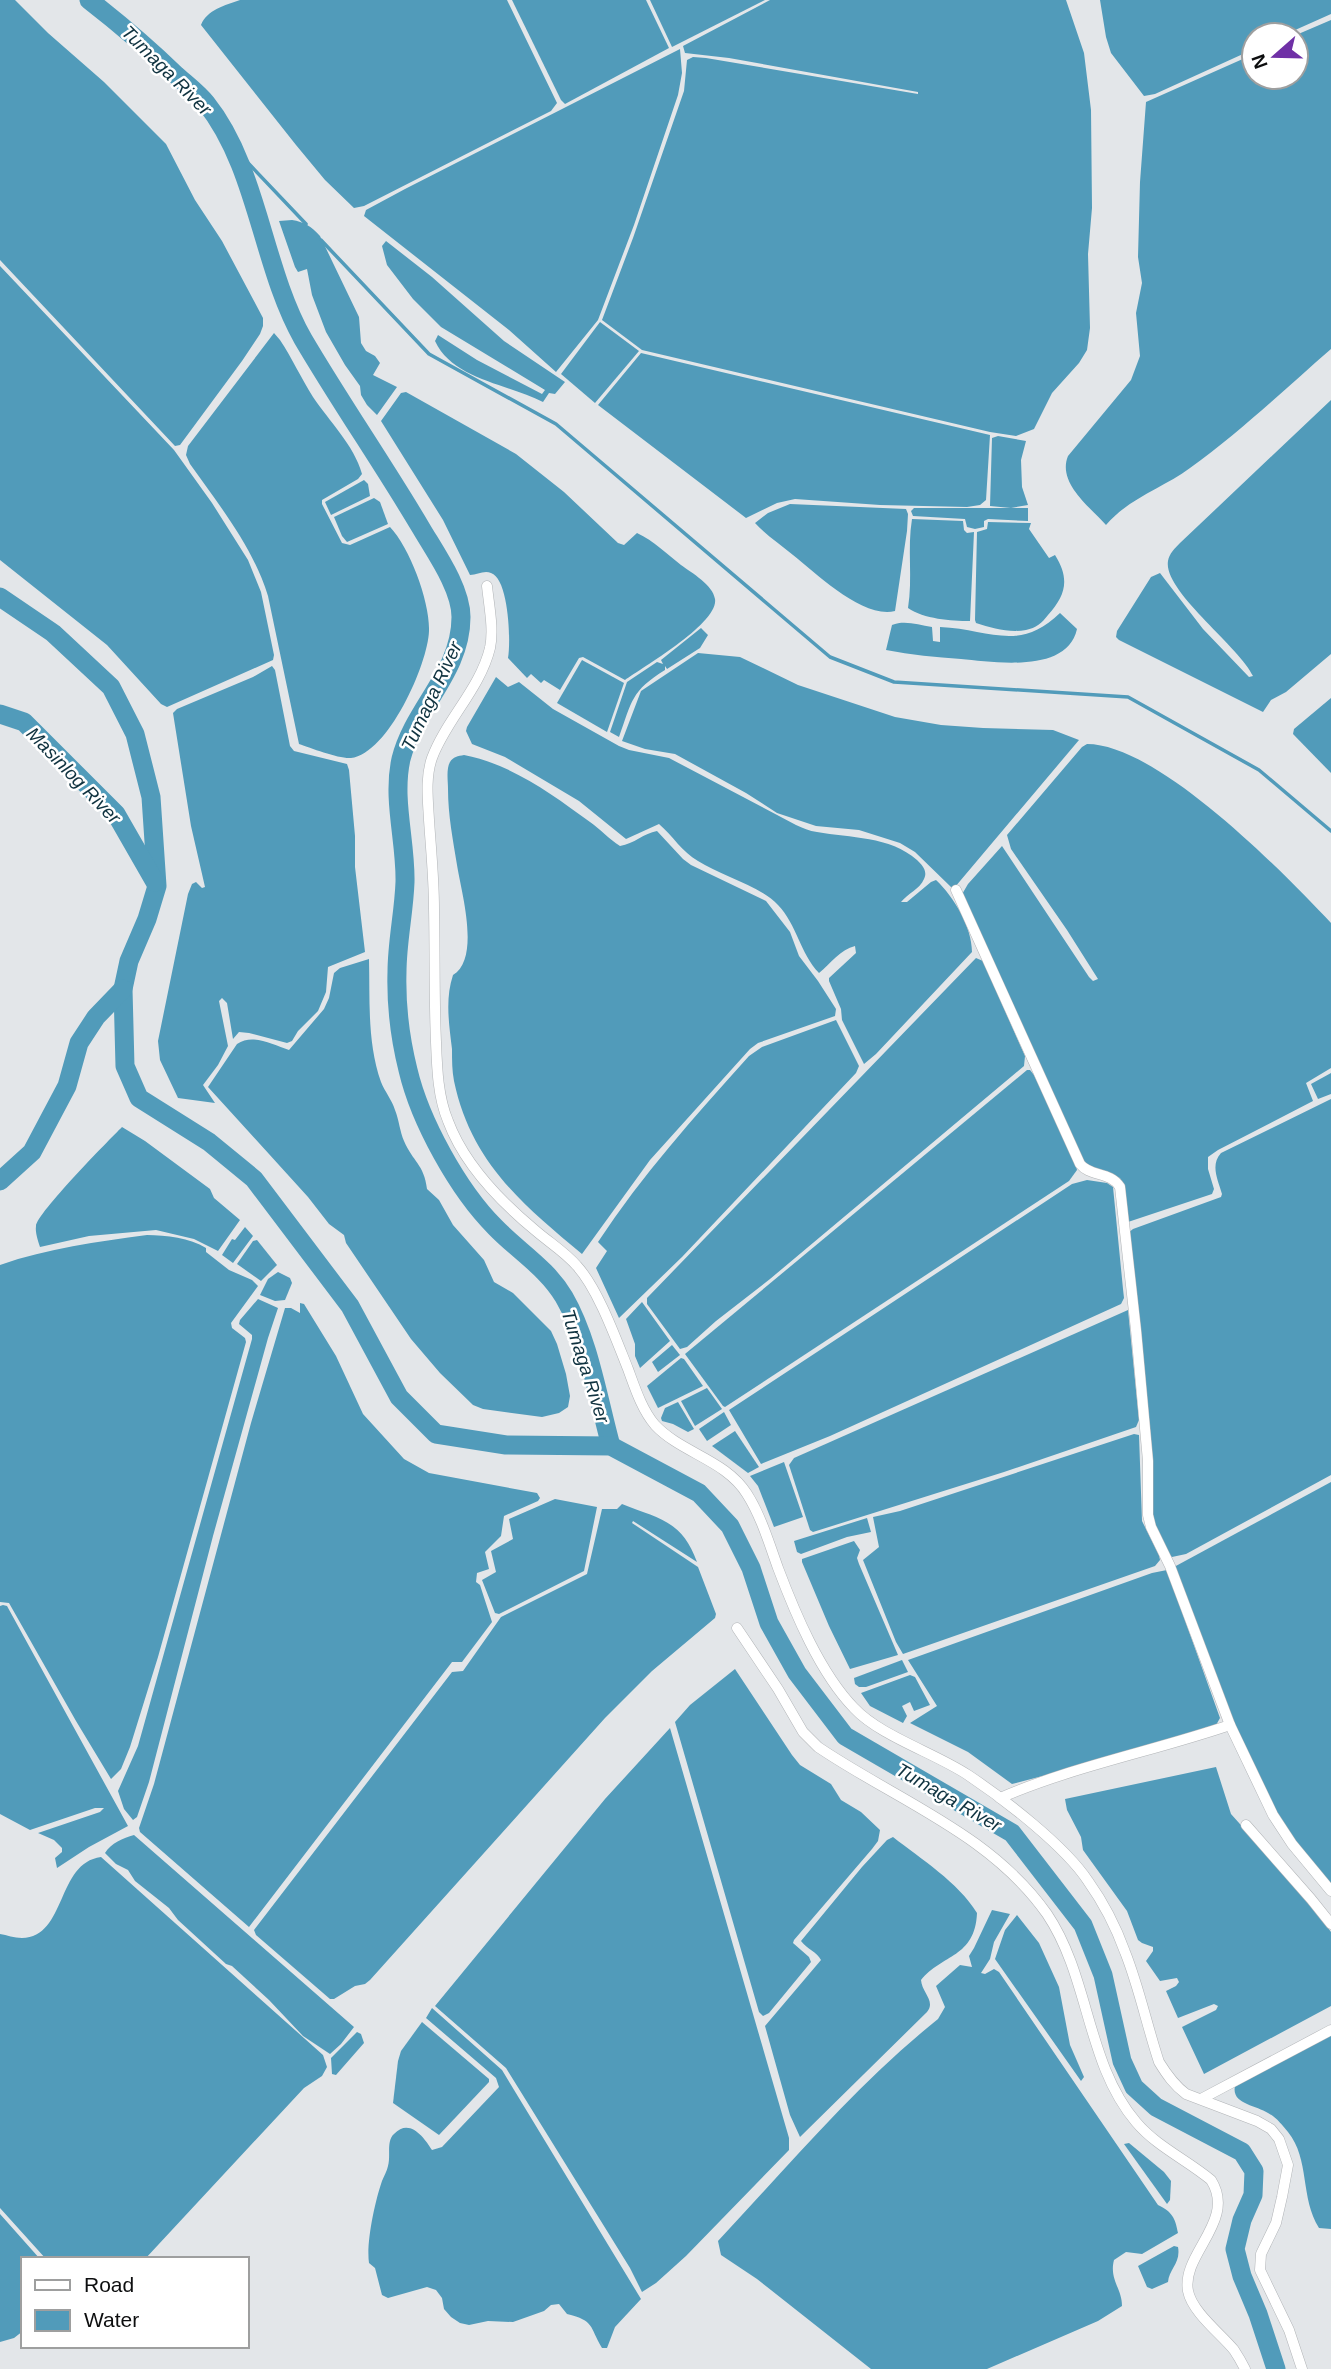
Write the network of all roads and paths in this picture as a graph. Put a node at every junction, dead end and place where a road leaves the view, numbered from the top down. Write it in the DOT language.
graph roads {
  1 [pos="487,586"];
  2 [pos="956,890"];
  3 [pos="737,1628"];
  4 [pos="1230,1725"];
  5 [pos="1000,1798"];
  6 [pos="1246,1825"];
  7 [pos="1331,1891"];
  8 [pos="1331,1924"];
  9 [pos="1331,2030"];
  10 [pos="1201,2099"];
  11 [pos="1245,2369"];
  12 [pos="1301,2369"];
  1 -- 5 [label="street"];
  2 -- 4 [label="street"];
  3 -- 11 [label="street"];
  4 -- 5 [label="street"];
  4 -- 7 [label="street"];
  5 -- 10 [label="street"];
  6 -- 8 [label="street"];
  9 -- 10 [label="street"];
  10 -- 12 [label="street"];
}
